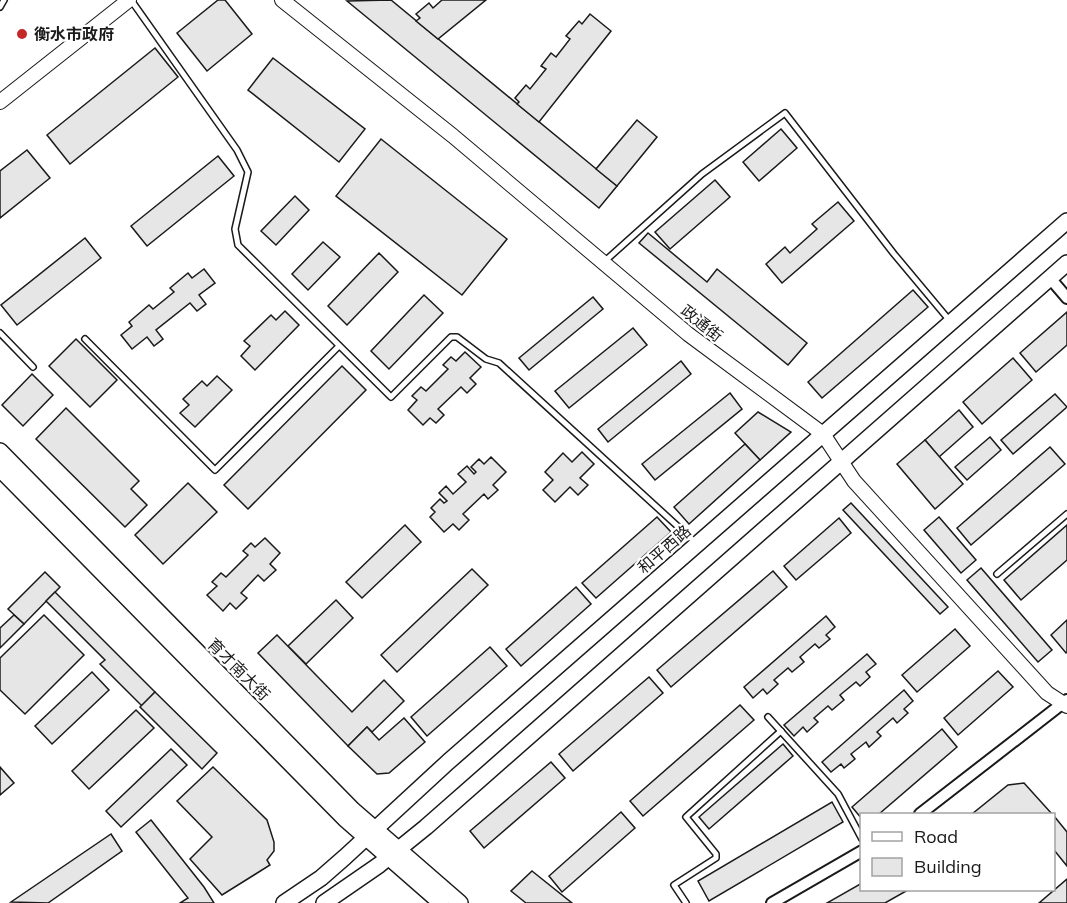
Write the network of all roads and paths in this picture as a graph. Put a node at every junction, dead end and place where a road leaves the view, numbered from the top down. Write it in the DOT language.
graph roads {
  1 [pos="4,0"];
  2 [pos="130,0"];
  3 [pos="282,0"];
  4 [pos="0,7"];
  5 [pos="0,102"];
  6 [pos="1067,221"];
  7 [pos="603,263"];
  8 [pos="1067,263"];
  9 [pos="1050,278"];
  10 [pos="1067,298"];
  11 [pos="951,322"];
  12 [pos="0,333"];
  13 [pos="85,339"];
  14 [pos="339,346"];
  15 [pos="33,367"];
  16 [pos="824,434"];
  17 [pos="0,451"];
  18 [pos="841,461"];
  19 [pos="0,469"];
  20 [pos="1067,514"];
  21 [pos="698,544"];
  22 [pos="997,574"];
  23 [pos="1066,703"];
  24 [pos="768,717"];
  25 [pos="781,730"];
  26 [pos="921,813"];
  27 [pos="371,834"];
  28 [pos="860,837"];
  29 [pos="860,852"];
  30 [pos="393,854"];
  31 [pos="790,898"];
  32 [pos="284,903"];
  33 [pos="324,903"];
  34 [pos="441,903"];
  35 [pos="460,903"];
  36 [pos="686,903"];
  37 [pos="772,903"];
  1 -- 4 [label="lane"];
  2 -- 5 [label="street"];
  2 -- 14 [label="lane"];
  3 -- 7 [label="street, 政通街"];
  6 -- 11 [label="main road, 和平西路"];
  7 -- 11 [label="lane"];
  7 -- 16 [label="street, 政通街"];
  8 -- 9 [label="main road"];
  9 -- 10 [label="street"];
  9 -- 18 [label="main road"];
  11 -- 16 [label="main road, 和平西路"];
  12 -- 15 [label="lane"];
  13 -- 14 [label="lane"];
  14 -- 21 [label="lane"];
  16 -- 18 [label="street, 政通街"];
  16 -- 21 [label="main road, 和平西路"];
  17 -- 27 [label="main road, 育才南大街"];
  18 -- 23 [label="street, 政通街"];
  18 -- 30 [label="main road"];
  19 -- 27 [label="main road, 育才南大街"];
  20 -- 22 [label="lane"];
  21 -- 27 [label="main road, 和平西路"];
  23 -- 26 [label="street"];
  24 -- 25 [label="lane"];
  25 -- 28 [label="lane"];
  25 -- 36 [label="lane"];
  27 -- 30 [label="main road, 育才南大街"];
  27 -- 32 [label="main road, 和平西路"];
  29 -- 31 [label="street"];
  30 -- 33 [label="main road"];
  30 -- 34 [label="main road, 育才南大街"];
  30 -- 35 [label="main road, 育才南大街"];
  31 -- 37 [label="street"];
}
